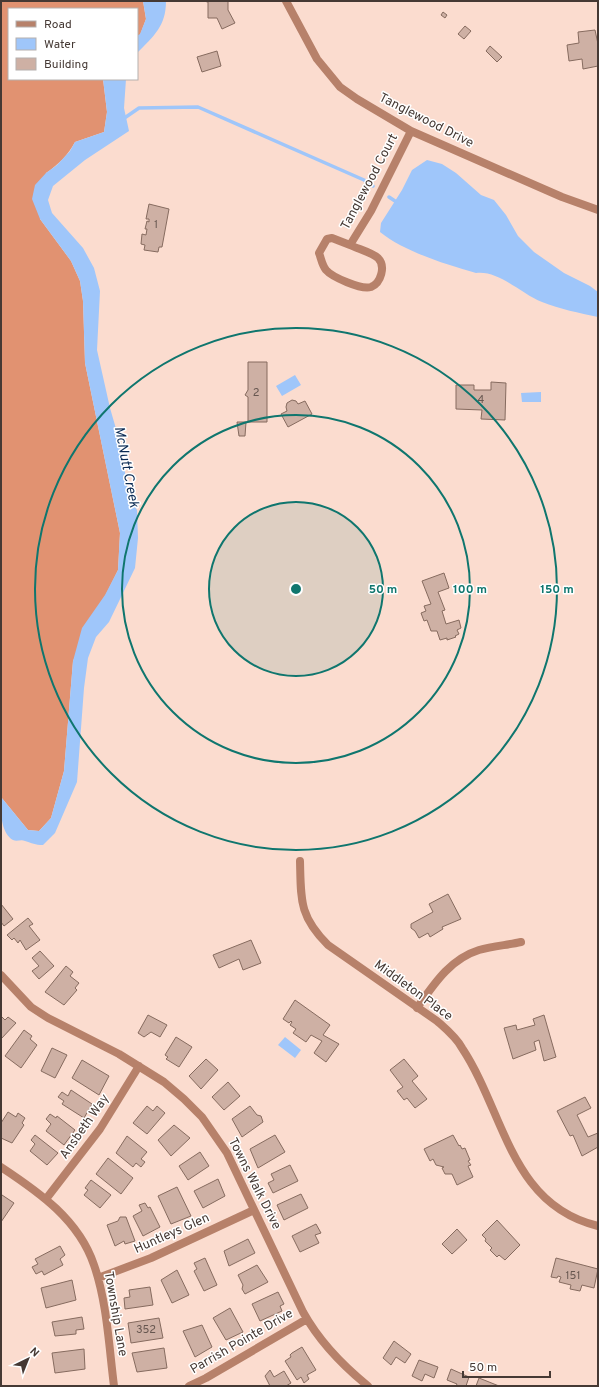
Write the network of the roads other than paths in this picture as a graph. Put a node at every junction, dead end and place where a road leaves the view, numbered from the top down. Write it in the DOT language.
graph roads {
  1 [pos="286,1"];
  2 [pos="411,131"];
  3 [pos="598,210"];
  4 [pos="350,245"];
  5 [pos="300,861"];
  6 [pos="521,942"];
  7 [pos="1,975"];
  8 [pos="417,1008"];
  9 [pos="139,1066"];
  10 [pos="1,1167"];
  11 [pos="46,1198"];
  12 [pos="254,1210"];
  13 [pos="598,1226"];
  14 [pos="98,1278"];
  15 [pos="307,1319"];
  16 [pos="114,1386"];
  17 [pos="189,1386"];
  18 [pos="368,1386"];
  1 -- 2 [label="street, Tanglewood Drive"];
  2 -- 3 [label="street, Tanglewood Drive"];
  2 -- 4 [label="street, Tanglewood Court"];
  4 -- 4 [label="street, Tanglewood Court"];
  5 -- 8 [label="street, Middleton Place"];
  6 -- 8 [label="street"];
  7 -- 9 [label="street, Towns Walk Drive"];
  8 -- 13 [label="street, Middleton Place"];
  9 -- 11 [label="street, Ansbeth Way"];
  9 -- 12 [label="street, Towns Walk Drive"];
  10 -- 11 [label="street, Township Lane"];
  11 -- 14 [label="street, Township Lane"];
  12 -- 14 [label="street, Huntleys Glen"];
  12 -- 15 [label="street, Towns Walk Drive"];
  14 -- 16 [label="street, Township Lane"];
  15 -- 17 [label="street, Parrish Pointe Drive"];
  15 -- 18 [label="street, Towns Walk Drive"];
}
